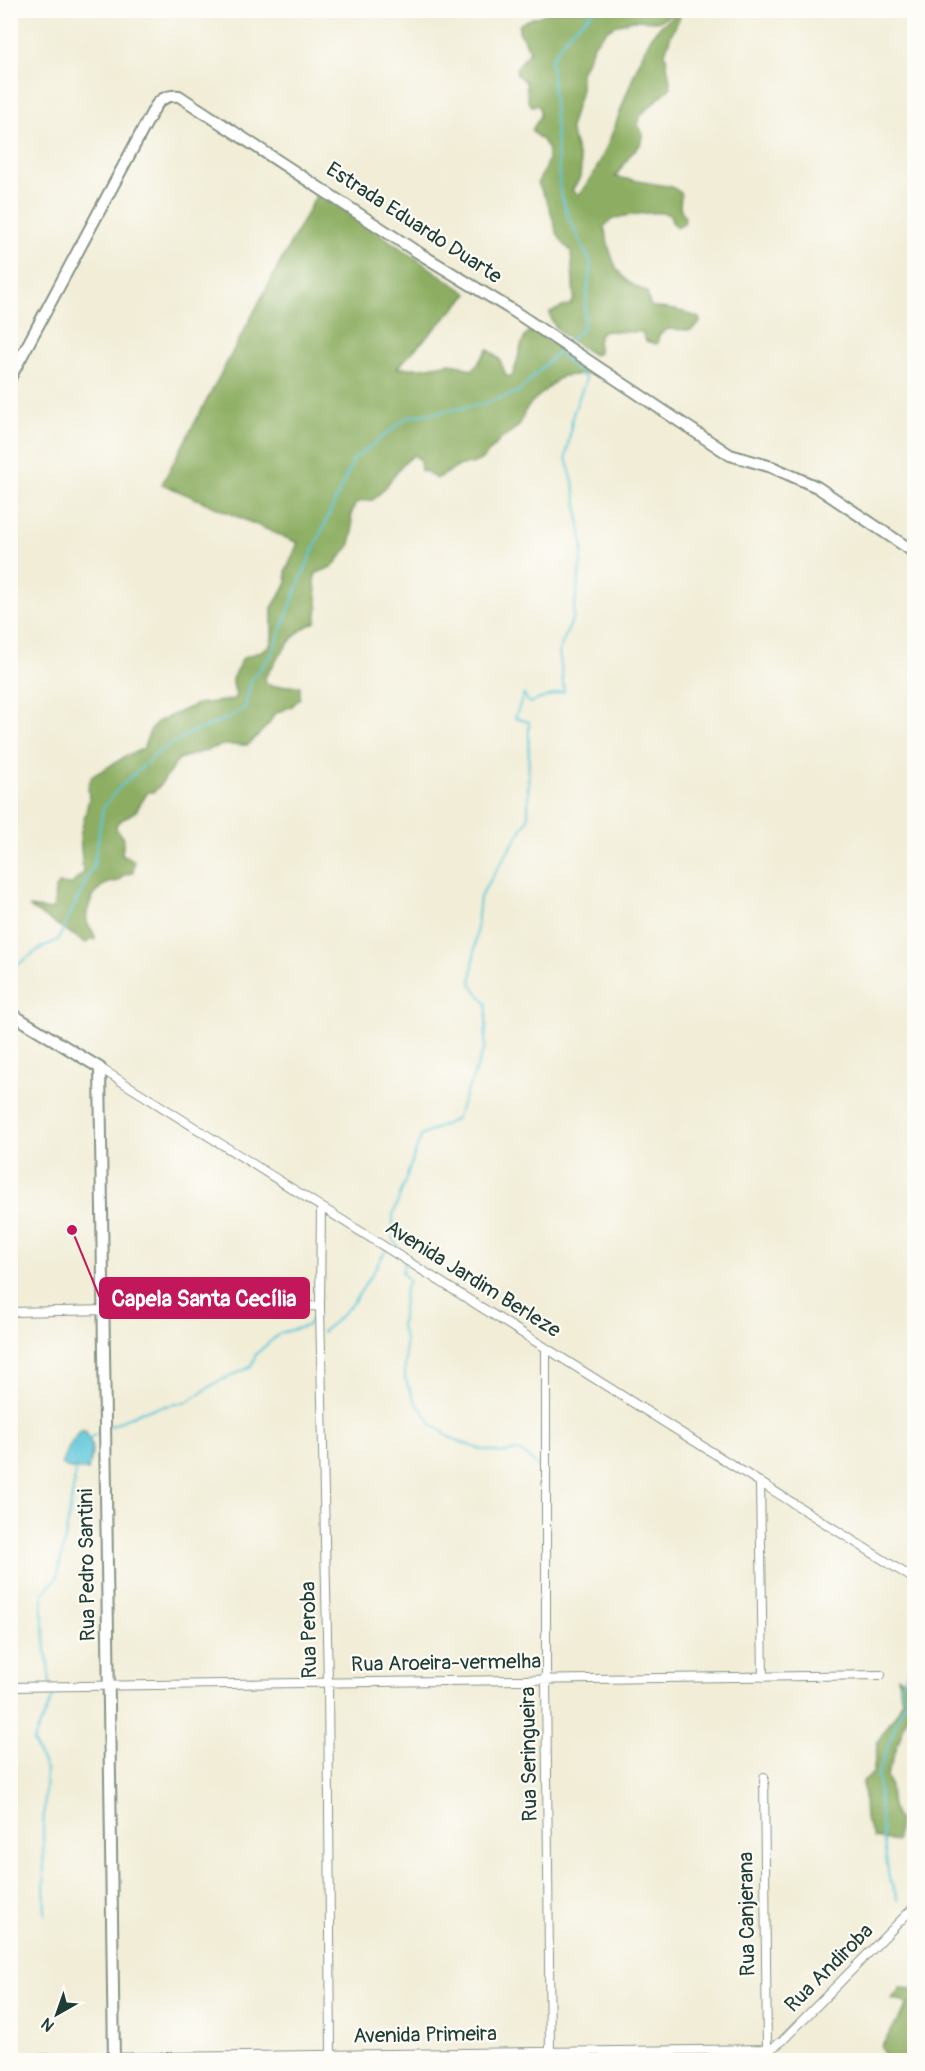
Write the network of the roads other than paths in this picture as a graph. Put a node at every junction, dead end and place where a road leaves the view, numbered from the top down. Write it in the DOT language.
graph roads {
  1 [pos="10,378"];
  2 [pos="915,552"];
  3 [pos="10,1013"];
  4 [pos="100,1068"];
  5 [pos="321,1207"];
  6 [pos="320,1306"];
  7 [pos="104,1310"];
  8 [pos="10,1312"];
  9 [pos="546,1348"];
  10 [pos="760,1482"];
  11 [pos="915,1579"];
  12 [pos="881,1675"];
  13 [pos="763,1677"];
  14 [pos="546,1680"];
  15 [pos="328,1683"];
  16 [pos="109,1685"];
  17 [pos="10,1687"];
  18 [pos="764,1777"];
  19 [pos="915,1907"];
  20 [pos="767,2050"];
  21 [pos="550,2052"];
  22 [pos="331,2054"];
  23 [pos="10,2059"];
  24 [pos="114,2059"];
  1 -- 2 [label="street, Estrada Eduardo Duarte"];
  3 -- 4 [label="street, Avenida Jardim Berleze"];
  4 -- 5 [label="street, Avenida Jardim Berleze"];
  4 -- 7 [label="street, Rua Pedro Santini"];
  5 -- 6 [label="street, Rua Peroba"];
  5 -- 9 [label="street, Avenida Jardim Berleze"];
  6 -- 7 [label="street"];
  6 -- 15 [label="street, Rua Peroba"];
  7 -- 8 [label="street"];
  7 -- 16 [label="street, Rua Pedro Santini"];
  9 -- 10 [label="street, Avenida Jardim Berleze"];
  9 -- 14 [label="street, Rua Seringueira"];
  10 -- 11 [label="street, Avenida Jardim Berleze"];
  10 -- 13 [label="street"];
  12 -- 13 [label="street, Rua Aroeira-vermelha"];
  13 -- 14 [label="street, Rua Aroeira-vermelha"];
  14 -- 15 [label="street, Rua Aroeira-vermelha"];
  14 -- 21 [label="street, Rua Seringueira"];
  15 -- 16 [label="street, Rua Aroeira-vermelha"];
  15 -- 22 [label="street, Rua Peroba"];
  16 -- 17 [label="street, Rua Aroeira-vermelha"];
  16 -- 24 [label="street, Rua Pedro Santini"];
  18 -- 20 [label="street, Rua Canjerana"];
  19 -- 20 [label="street, Rua Andiroba"];
  20 -- 21 [label="street, Avenida Primeira"];
  21 -- 22 [label="street, Avenida Primeira"];
  22 -- 24 [label="street, Avenida Primeira"];
  23 -- 24 [label="street, Avenida Primeira"];
}
